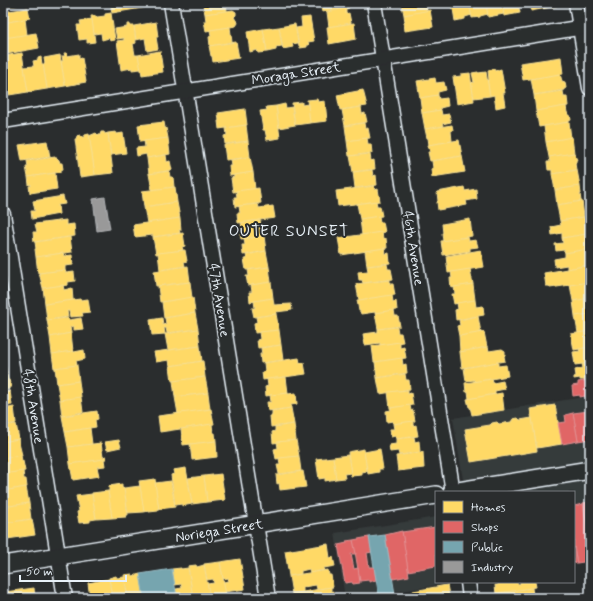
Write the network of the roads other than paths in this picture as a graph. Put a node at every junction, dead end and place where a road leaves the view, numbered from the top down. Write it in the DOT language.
graph roads {
  1 [pos="172,3"];
  2 [pos="374,3"];
  3 [pos="576,3"];
  4 [pos="585,26"];
  5 [pos="383,59"];
  6 [pos="590,88"];
  7 [pos="186,91"];
  8 [pos="3,120"];
  9 [pos="3,214"];
  10 [pos="590,470"];
  11 [pos="453,491"];
  12 [pos="459,491"];
  13 [pos="435,495"];
  14 [pos="256,524"];
  15 [pos="58,556"];
  16 [pos="3,565"];
  17 [pos="468,583"];
  18 [pos="65,598"];
  19 [pos="268,598"];
  20 [pos="470,598"];
  1 -- 7 [label="street, 47th Avenue"];
  2 -- 5 [label="street, 46th Avenue"];
  3 -- 4 [label="street"];
  4 -- 5 [label="street, Moraga Street"];
  4 -- 6 [label="street"];
  5 -- 7 [label="street, Moraga Street"];
  5 -- 11 [label="street, 46th Avenue"];
  7 -- 8 [label="street, Moraga Street"];
  7 -- 14 [label="street, 47th Avenue"];
  9 -- 15 [label="street, 48th Avenue"];
  10 -- 12 [label="street"];
  13 -- 14 [label="street, Noriega Street"];
  14 -- 15 [label="street, Noriega Street"];
  14 -- 19 [label="street, 47th Avenue"];
  15 -- 16 [label="street, Noriega Street"];
  15 -- 18 [label="street, 48th Avenue"];
  17 -- 20 [label="street"];
}
